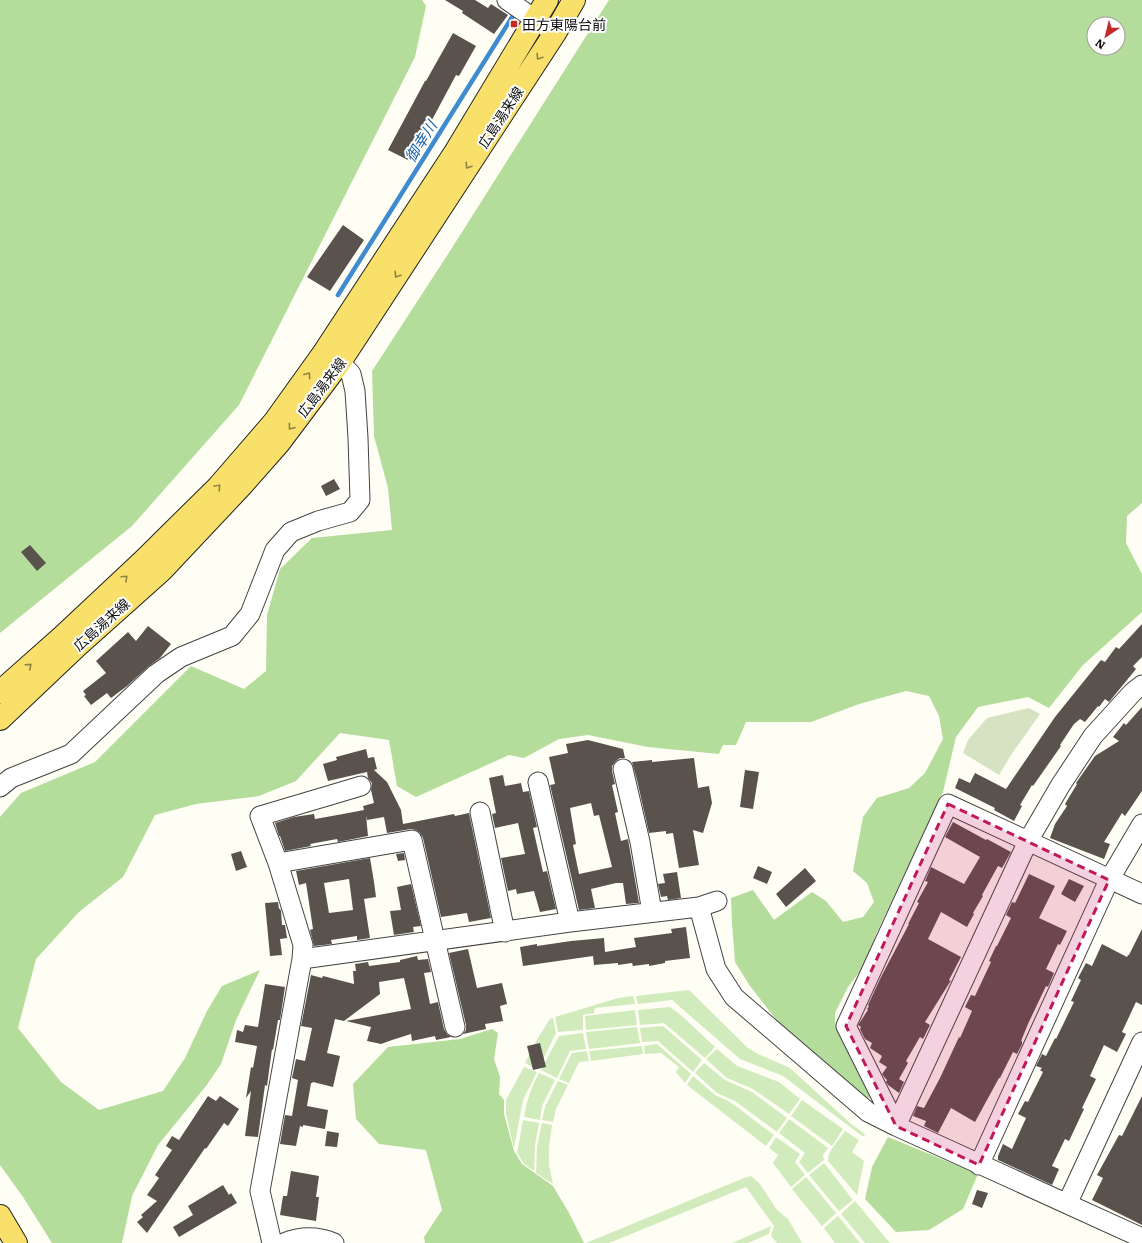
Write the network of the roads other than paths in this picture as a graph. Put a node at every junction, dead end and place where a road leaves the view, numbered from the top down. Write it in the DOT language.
graph roads {
  1 [pos="507,0"];
  2 [pos="547,0"];
  3 [pos="574,0"];
  4 [pos="535,21"];
  5 [pos="555,33"];
  6 [pos="332,358"];
  7 [pos="1142,685"];
  8 [pos="0,692"];
  9 [pos="0,719"];
  10 [pos="623,768"];
  11 [pos="538,782"];
  12 [pos="361,786"];
  13 [pos="0,787"];
  14 [pos="480,812"];
  15 [pos="1142,824"];
  16 [pos="1028,841"];
  17 [pos="278,863"];
  18 [pos="1109,880"];
  19 [pos="1142,894"];
  20 [pos="717,901"];
  21 [pos="699,907"];
  22 [pos="652,912"];
  23 [pos="570,922"];
  24 [pos="505,932"];
  25 [pos="434,940"];
  26 [pos="302,958"];
  27 [pos="455,1027"];
  28 [pos="1142,1042"];
  29 [pos="896,1126"];
  30 [pos="979,1165"];
  31 [pos="1067,1204"];
  32 [pos="0,1216"];
  33 [pos="1142,1238"];
  34 [pos="327,1242"];
  35 [pos="16,1243"];
  36 [pos="272,1243"];
  37 [pos="284,1243"];
  1 -- 4 [label="street"];
  2 -- 4 [label="main road, 広島湯来線"];
  3 -- 5 [label="main road, 広島湯来線"];
  4 -- 5 [label="street"];
  4 -- 6 [label="main road, 広島湯来線"];
  5 -- 6 [label="main road, 広島湯来線, one-way"];
  8 -- 6 [label="main road, 広島湯来線, one-way"];
  6 -- 9 [label="main road, 広島湯来線, one-way"];
  6 -- 13 [label="street"];
  7 -- 16 [label="street"];
  10 -- 22 [label="street"];
  11 -- 23 [label="street"];
  12 -- 17 [label="street"];
  14 -- 24 [label="street"];
  15 -- 18 [label="street"];
  16 -- 18 [label="street"];
  16 -- 29 [label="street"];
  16 -- 29 [label="street"];
  17 -- 25 [label="street"];
  17 -- 26 [label="street"];
  18 -- 19 [label="street"];
  18 -- 30 [label="street"];
  20 -- 21 [label="street"];
  21 -- 22 [label="street"];
  21 -- 29 [label="street"];
  22 -- 23 [label="street"];
  23 -- 24 [label="street"];
  24 -- 25 [label="street"];
  25 -- 26 [label="street"];
  25 -- 27 [label="street"];
  26 -- 36 [label="street"];
  28 -- 31 [label="street"];
  29 -- 30 [label="street"];
  30 -- 31 [label="street"];
  31 -- 33 [label="street"];
  32 -- 35 [label="main road"];
  34 -- 37 [label="street"];
}
